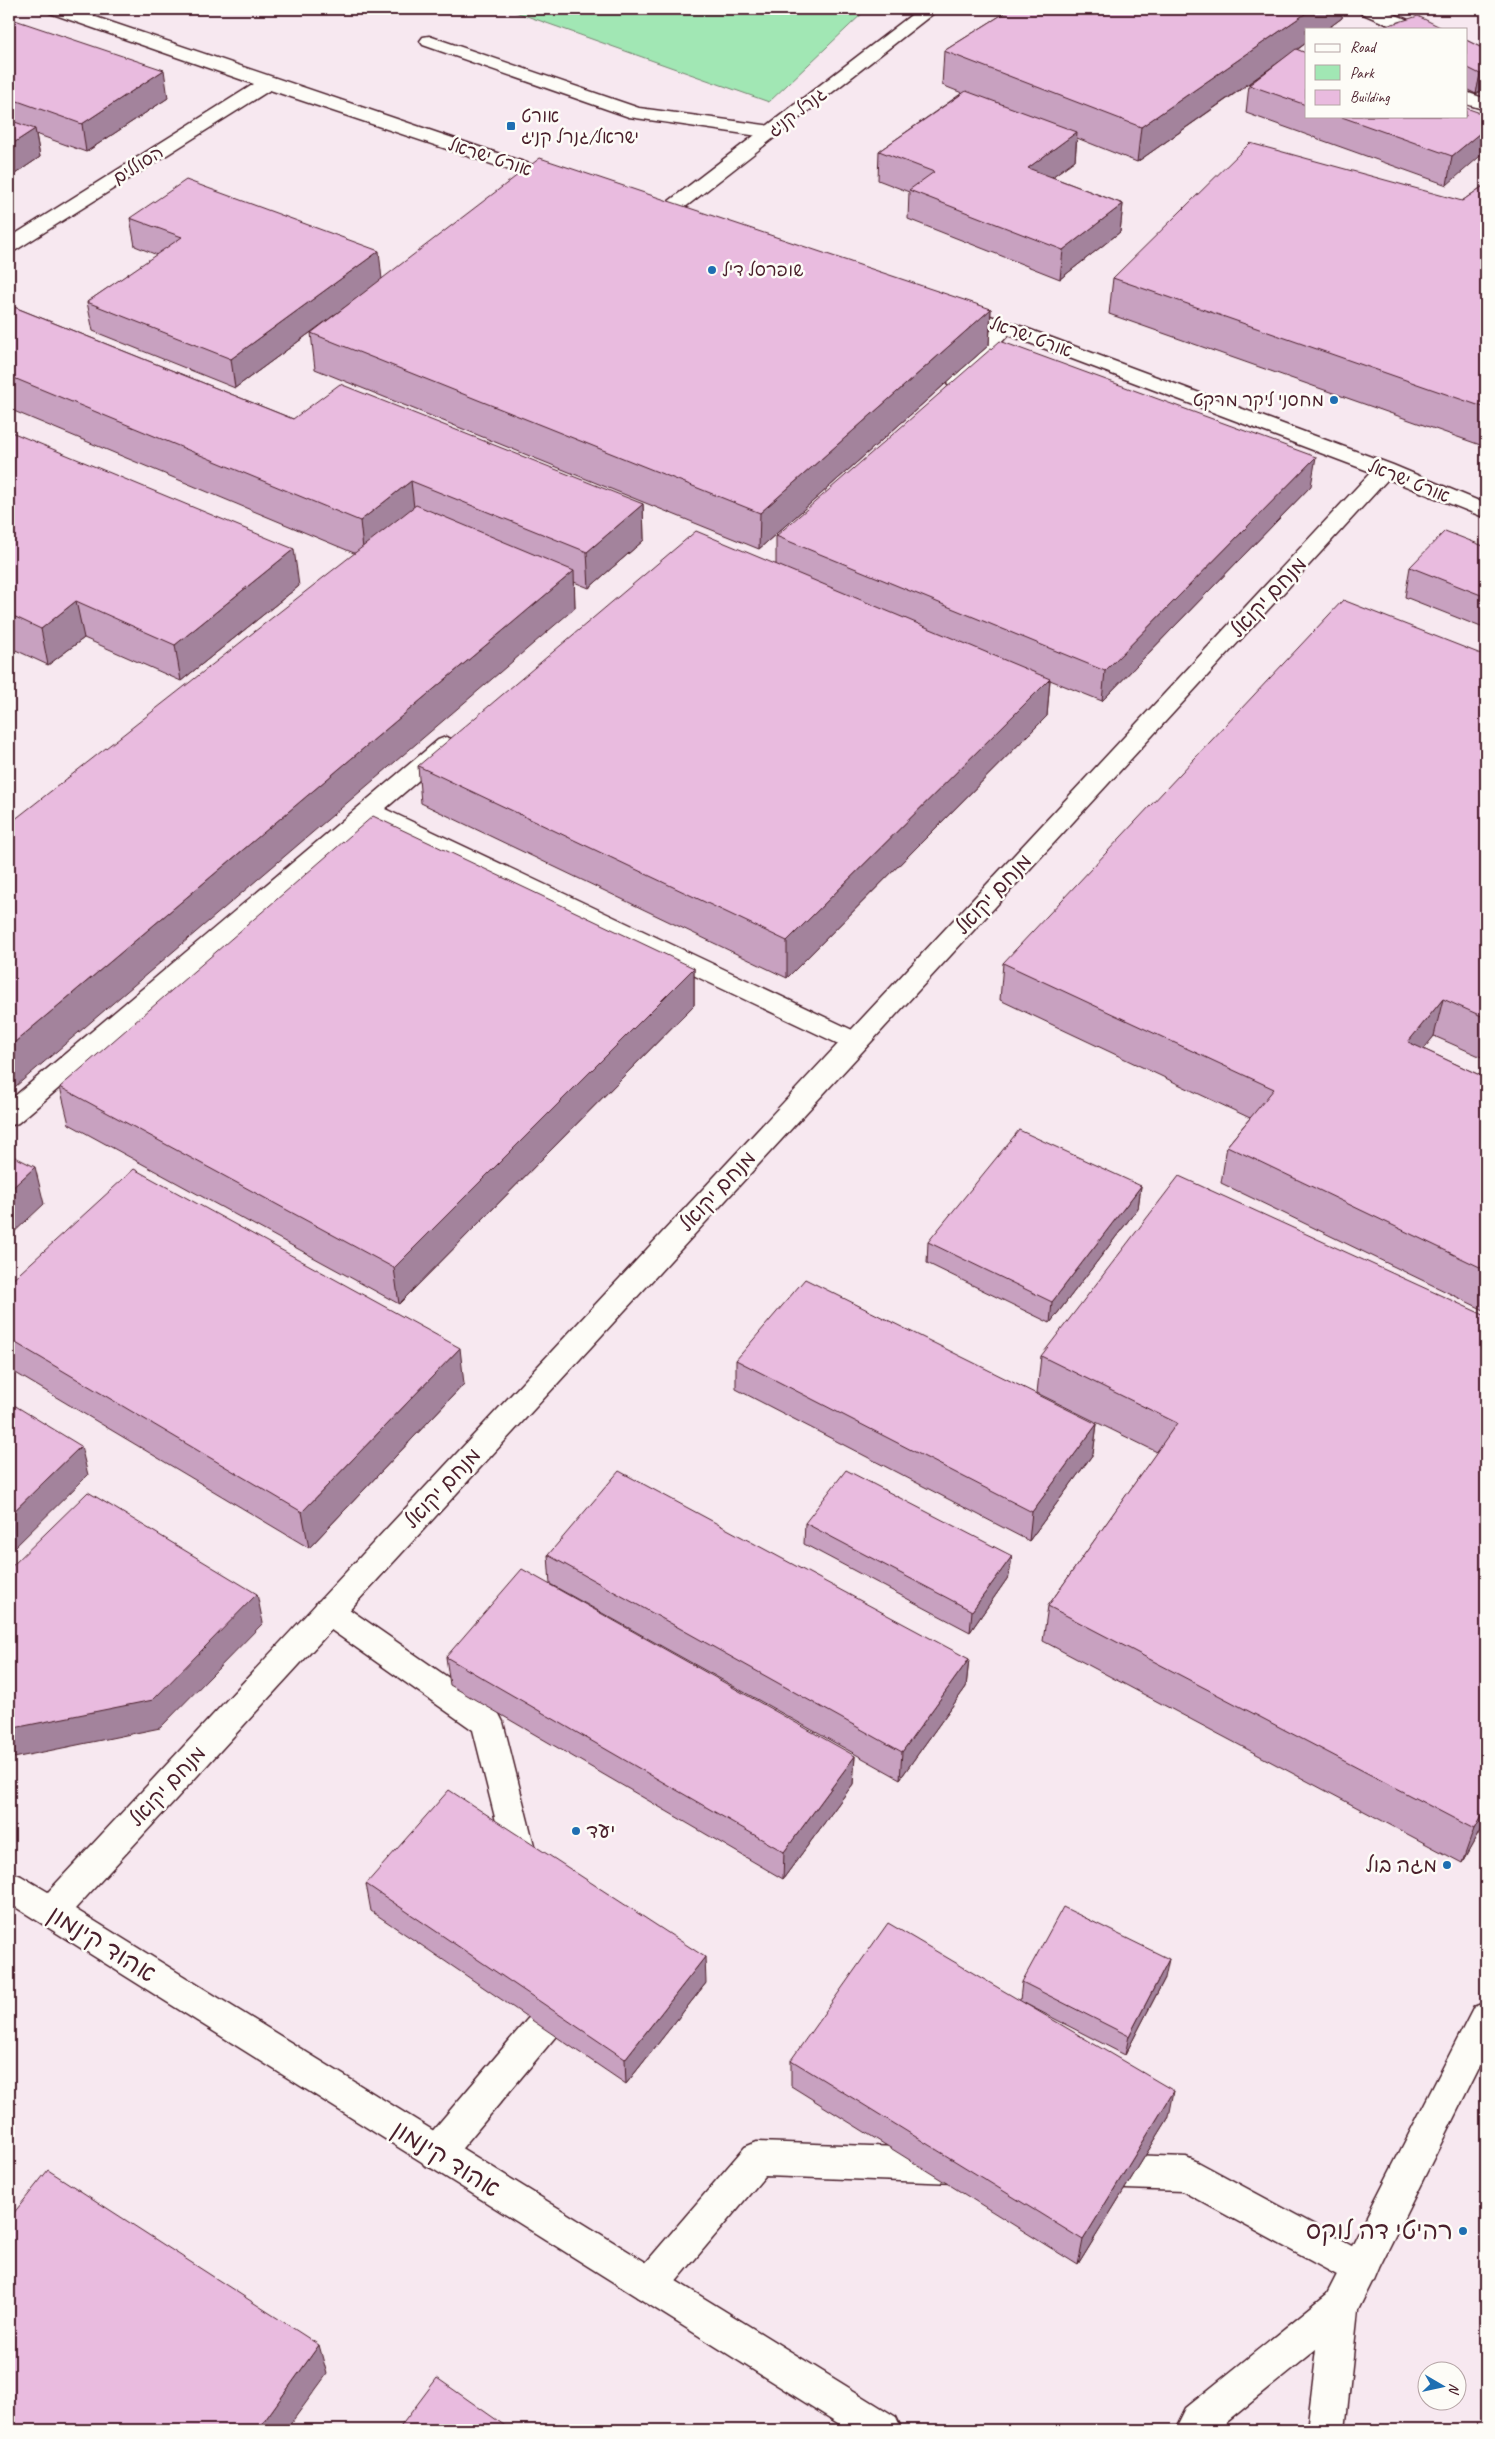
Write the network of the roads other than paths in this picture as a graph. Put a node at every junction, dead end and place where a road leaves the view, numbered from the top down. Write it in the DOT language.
graph roads {
  1 [pos="56,9"];
  2 [pos="930,9"];
  3 [pos="1367,9"];
  4 [pos="1409,28"];
  5 [pos="429,41"];
  6 [pos="268,83"];
  7 [pos="1468,98"];
  8 [pos="1486,104"];
  9 [pos="771,132"];
  10 [pos="578,187"];
  11 [pos="663,215"];
  12 [pos="9,246"];
  13 [pos="938,305"];
  14 [pos="1005,327"];
  15 [pos="956,382"];
  16 [pos="1385,470"];
  17 [pos="1486,512"];
  18 [pos="464,730"];
  19 [pos="368,811"];
  20 [pos="856,1042"];
  21 [pos="9,1116"];
  22 [pos="328,1612"];
  23 [pos="9,1886"];
  24 [pos="533,1902"];
  25 [pos="51,1912"];
  26 [pos="550,1968"];
  27 [pos="1486,2018"];
  28 [pos="436,2153"];
  29 [pos="987,2167"];
  30 [pos="1067,2170"];
  31 [pos="1361,2269"];
  32 [pos="650,2285"];
  33 [pos="1340,2307"];
  34 [pos="883,2430"];
  35 [pos="1194,2430"];
  36 [pos="1326,2430"];
  1 -- 6 [label="street, אורט ישראל"];
  2 -- 9 [label="street, גנרל קניג"];
  3 -- 4 [label="street"];
  5 -- 9 [label="street"];
  6 -- 10 [label="street, אורט ישראל"];
  6 -- 12 [label="street, הסוללים"];
  7 -- 8 [label="street"];
  9 -- 11 [label="street, גנרל קניג"];
  13 -- 14 [label="street, אורט ישראל"];
  14 -- 15 [label="street"];
  14 -- 16 [label="street, אורט ישראל"];
  16 -- 17 [label="street, אורט ישראל"];
  16 -- 20 [label="street, מנחם יקואל"];
  18 -- 19 [label="street"];
  19 -- 20 [label="street"];
  19 -- 21 [label="street"];
  20 -- 22 [label="street, מנחם יקואל"];
  22 -- 24 [label="street"];
  22 -- 25 [label="street, מנחם יקואל"];
  23 -- 25 [label="street, אהוד קינמון"];
  25 -- 28 [label="street, אהוד קינמון"];
  26 -- 28 [label="street"];
  27 -- 31 [label="street"];
  28 -- 32 [label="street, אהוד קינמון"];
  29 -- 32 [label="street"];
  30 -- 31 [label="street"];
  31 -- 33 [label="street"];
  32 -- 34 [label="street, אהוד קינמון"];
  33 -- 35 [label="street"];
  33 -- 36 [label="street"];
}
